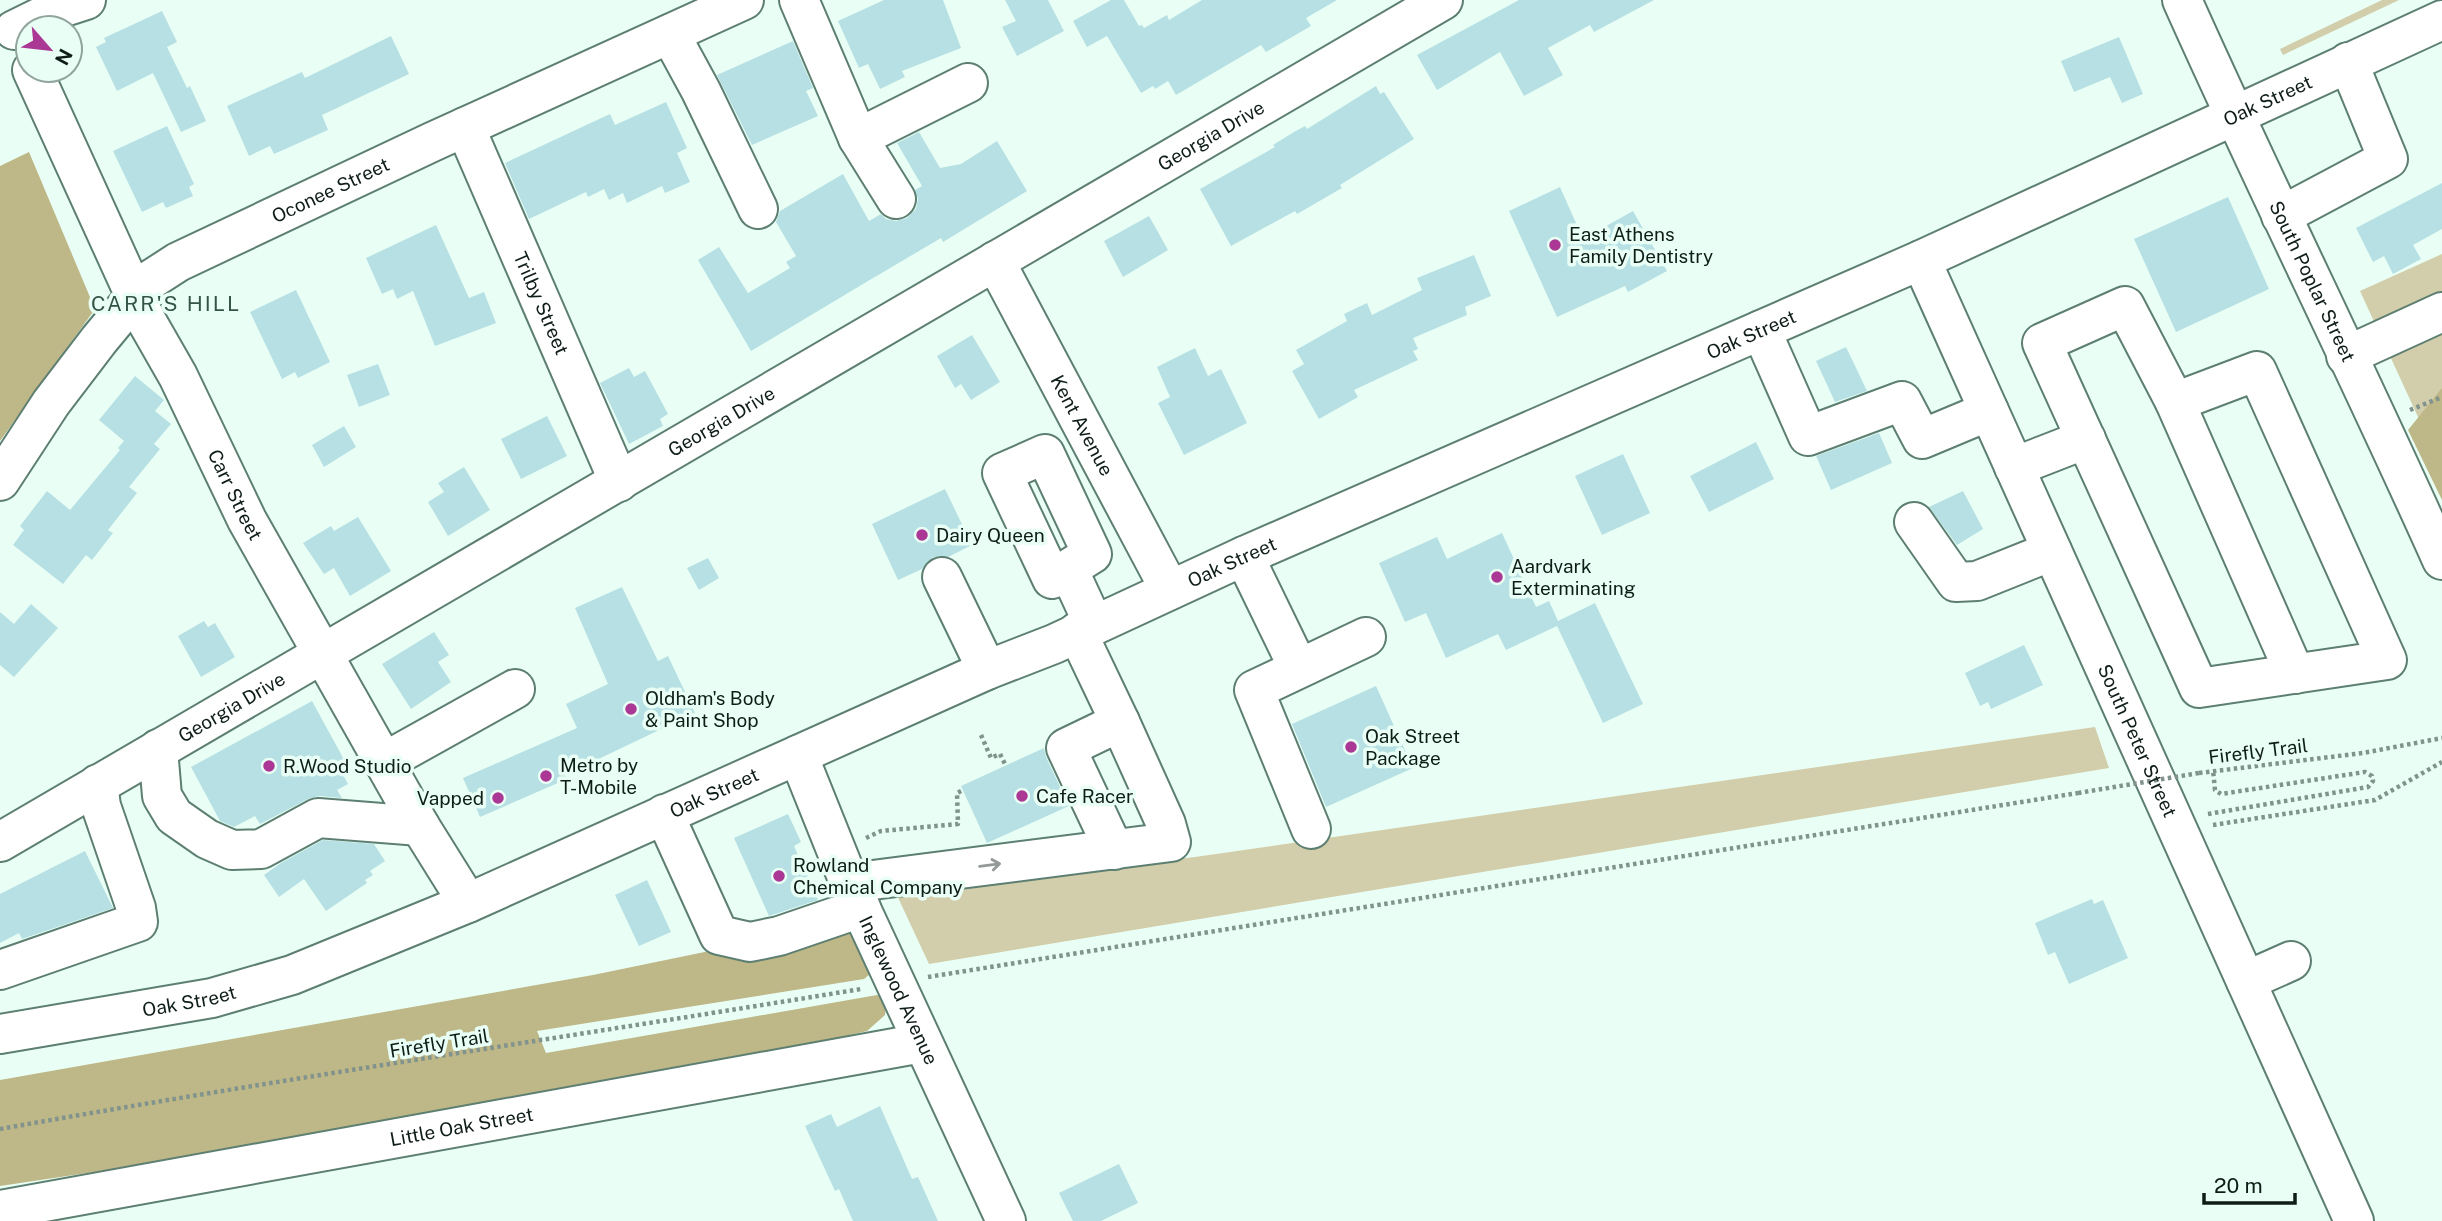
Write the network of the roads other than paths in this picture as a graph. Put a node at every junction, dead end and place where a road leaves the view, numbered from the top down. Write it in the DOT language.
graph roads {
  1 [pos="86,0"];
  2 [pos="744,0"];
  3 [pos="799,0"];
  4 [pos="1443,0"];
  5 [pos="2182,0"];
  6 [pos="48,14"];
  7 [pos="2442,20"];
  8 [pos="670,34"];
  9 [pos="2348,62"];
  10 [pos="968,83"];
  11 [pos="38,84"];
  12 [pos="2235,115"];
  13 [pos="466,127"];
  14 [pos="858,138"];
  15 [pos="896,199"];
  16 [pos="758,209"];
  17 [pos="2281,216"];
  18 [pos="1921,260"];
  19 [pos="995,261"];
  20 [pos="136,298"];
  21 [pos="2442,312"];
  22 [pos="1761,330"];
  23 [pos="2346,356"];
  24 [pos="2175,402"];
  25 [pos="1989,411"];
  26 [pos="1085,431"];
  27 [pos="2086,439"];
  28 [pos="2014,467"];
  29 [pos="0,481"];
  30 [pos="619,482"];
  31 [pos="1914,522"];
  32 [pos="2052,551"];
  33 [pos="1244,556"];
  34 [pos="2442,560"];
  35 [pos="942,577"];
  36 [pos="1170,590"];
  37 [pos="1086,629"];
  38 [pos="1366,637"];
  39 [pos="323,653"];
  40 [pos="1298,667"];
  41 [pos="988,670"];
  42 [pos="2295,674"];
  43 [pos="515,690"];
  44 [pos="1120,722"];
  45 [pos="158,749"];
  46 [pos="798,755"];
  47 [pos="384,762"];
  48 [pos="97,784"];
  49 [pos="664,814"];
  50 [pos="420,826"];
  51 [pos="1311,829"];
  52 [pos="0,842"];
  53 [pos="1114,850"];
  54 [pos="855,896"];
  55 [pos="468,903"];
  56 [pos="2291,961"];
  57 [pos="0,970"];
  58 [pos="2246,981"];
  59 [pos="0,1034"];
  60 [pos="922,1042"];
  61 [pos="0,1210"];
  62 [pos="1006,1221"];
  63 [pos="2354,1221"];
  1 -- 6 [label="street"];
  2 -- 8 [label="street, Oconee Street"];
  3 -- 14 [label="street"];
  4 -- 19 [label="street, Georgia Drive"];
  5 -- 12 [label="street, South Poplar Street"];
  7 -- 9 [label="street, Oak Street"];
  8 -- 13 [label="street, Oconee Street"];
  8 -- 16 [label="street"];
  9 -- 12 [label="street, Oak Street"];
  9 -- 17 [label="street"];
  10 -- 14 [label="street"];
  11 -- 20 [label="street, Carr Street"];
  12 -- 17 [label="street, South Poplar Street"];
  12 -- 18 [label="street, Oak Street"];
  13 -- 20 [label="street, Oconee Street"];
  13 -- 30 [label="street, Trilby Street"];
  14 -- 15 [label="street"];
  17 -- 23 [label="street, South Poplar Street"];
  18 -- 22 [label="street, Oak Street"];
  18 -- 25 [label="street, South Peter Street"];
  19 -- 26 [label="street, Kent Avenue"];
  19 -- 30 [label="street, Georgia Drive"];
  20 -- 29 [label="street, Oconee Street"];
  20 -- 39 [label="street, Carr Street"];
  21 -- 23 [label="street"];
  22 -- 25 [label="street"];
  22 -- 33 [label="street, Oak Street"];
  23 -- 34 [label="street, South Poplar Street"];
  24 -- 27 [label="street"];
  24 -- 42 [label="street"];
  24 -- 42 [label="street"];
  25 -- 28 [label="street, South Peter Street"];
  26 -- 36 [label="street, Kent Avenue"];
  26 -- 37 [label="street"];
  27 -- 28 [label="street"];
  27 -- 42 [label="street"];
  28 -- 32 [label="street, South Peter Street"];
  30 -- 39 [label="street, Georgia Drive"];
  31 -- 32 [label="street"];
  32 -- 58 [label="street, South Peter Street"];
  33 -- 36 [label="street, Oak Street"];
  33 -- 40 [label="street"];
  35 -- 41 [label="street"];
  36 -- 37 [label="street, Oak Street"];
  37 -- 41 [label="street, Oak Street"];
  37 -- 44 [label="street"];
  38 -- 40 [label="street"];
  39 -- 45 [label="street, Georgia Drive"];
  39 -- 47 [label="street, Carr Street"];
  40 -- 51 [label="street"];
  41 -- 46 [label="street, Oak Street"];
  43 -- 47 [label="street"];
  44 -- 53 [label="street"];
  44 -- 53 [label="street"];
  45 -- 48 [label="street, Georgia Drive"];
  45 -- 50 [label="street"];
  46 -- 49 [label="street, Oak Street"];
  46 -- 54 [label="street, Inglewood Avenue"];
  47 -- 50 [label="street, Carr Street"];
  48 -- 52 [label="street, Georgia Drive"];
  48 -- 57 [label="street"];
  49 -- 54 [label="street"];
  49 -- 55 [label="street, Oak Street"];
  50 -- 55 [label="street, Carr Street"];
  54 -- 53 [label="street, one-way"];
  54 -- 60 [label="street, Inglewood Avenue"];
  55 -- 59 [label="street, Oak Street"];
  56 -- 58 [label="street"];
  58 -- 63 [label="street, South Peter Street"];
  60 -- 61 [label="street, Little Oak Street"];
  60 -- 62 [label="street, Inglewood Avenue"];
}
